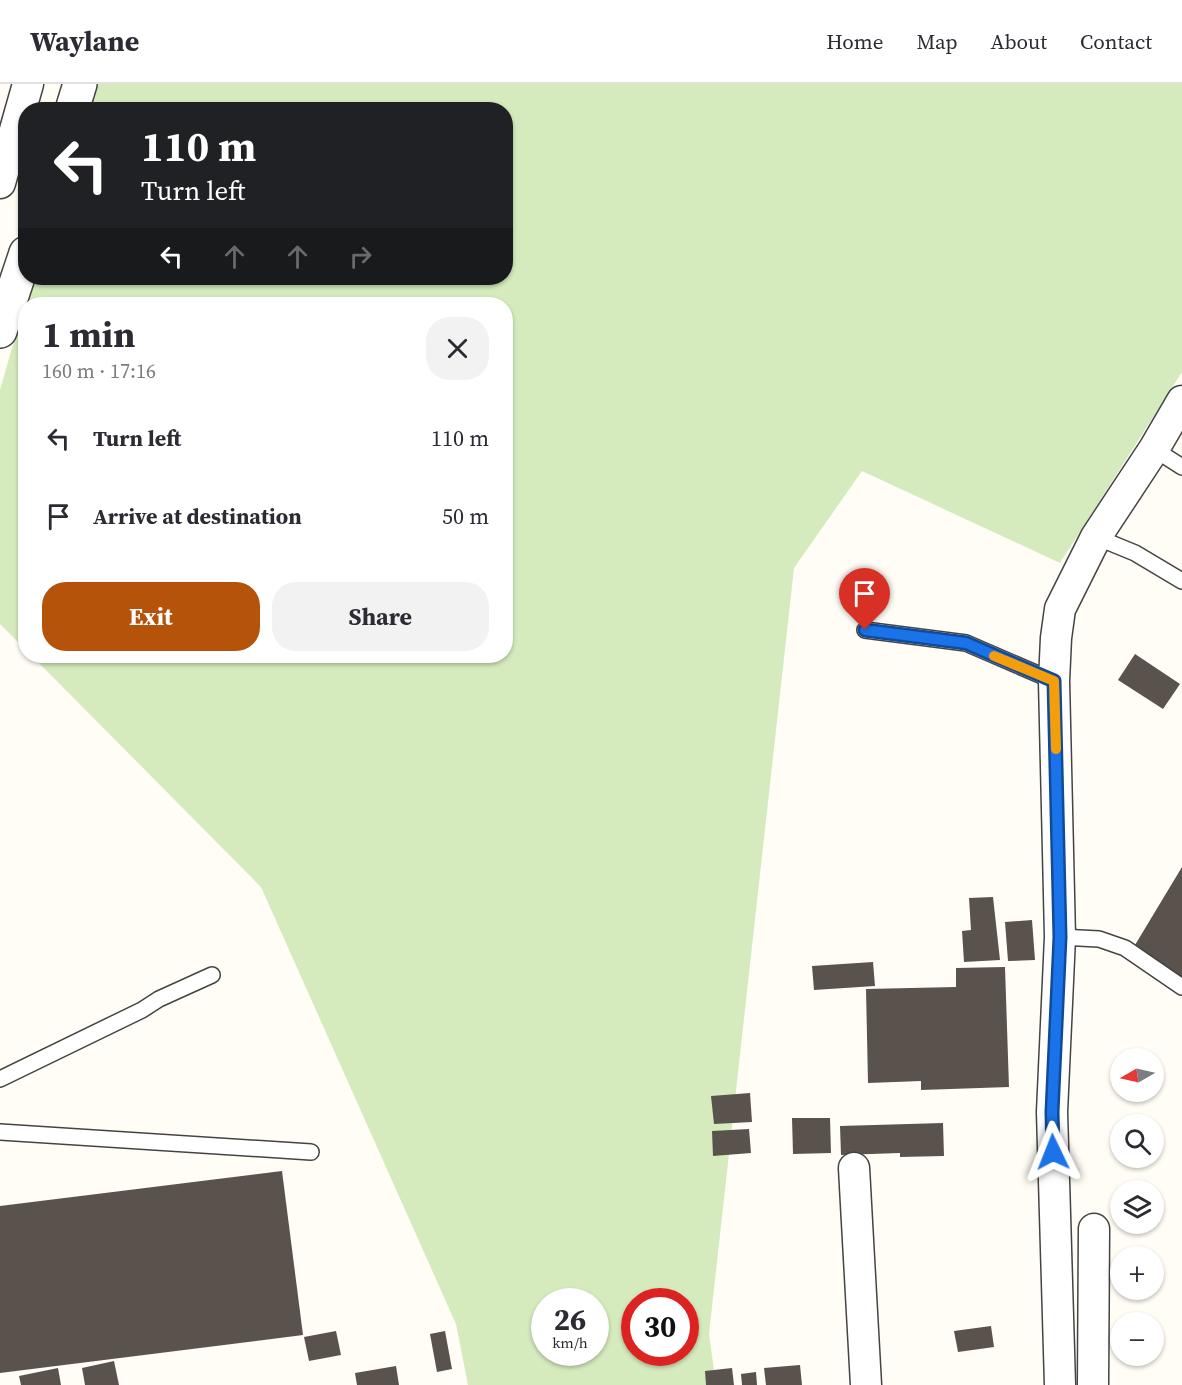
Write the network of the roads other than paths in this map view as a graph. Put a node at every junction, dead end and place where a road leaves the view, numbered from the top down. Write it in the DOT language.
graph roads {
  1 [pos="80,84"];
  2 [pos="16,97"];
  3 [pos="74,102"];
  4 [pos="0,183"];
  5 [pos="18,277"];
  6 [pos="0,331"];
  7 [pos="1182,401"];
  8 [pos="1154,449"];
  9 [pos="1182,467"];
  10 [pos="1096,537"];
  11 [pos="1182,581"];
  12 [pos="865,630"];
  13 [pos="1054,681"];
  14 [pos="1060,937"];
  15 [pos="212,975"];
  16 [pos="1182,987"];
  17 [pos="0,1079"];
  18 [pos="0,1132"];
  19 [pos="311,1152"];
  20 [pos="854,1168"];
  21 [pos="1094,1229"];
  22 [pos="866,1385"];
  23 [pos="1060,1385"];
  24 [pos="1093,1385"];
  1 -- 3 [label="street"];
  2 -- 4 [label="street"];
  5 -- 6 [label="street"];
  7 -- 8 [label="street"];
  8 -- 9 [label="lane"];
  8 -- 10 [label="street"];
  10 -- 11 [label="lane"];
  10 -- 13 [label="street"];
  12 -- 13 [label="lane"];
  13 -- 14 [label="street"];
  14 -- 16 [label="lane"];
  14 -- 23 [label="street"];
  15 -- 17 [label="lane"];
  18 -- 19 [label="lane"];
  20 -- 22 [label="street"];
  21 -- 24 [label="street"];
}
